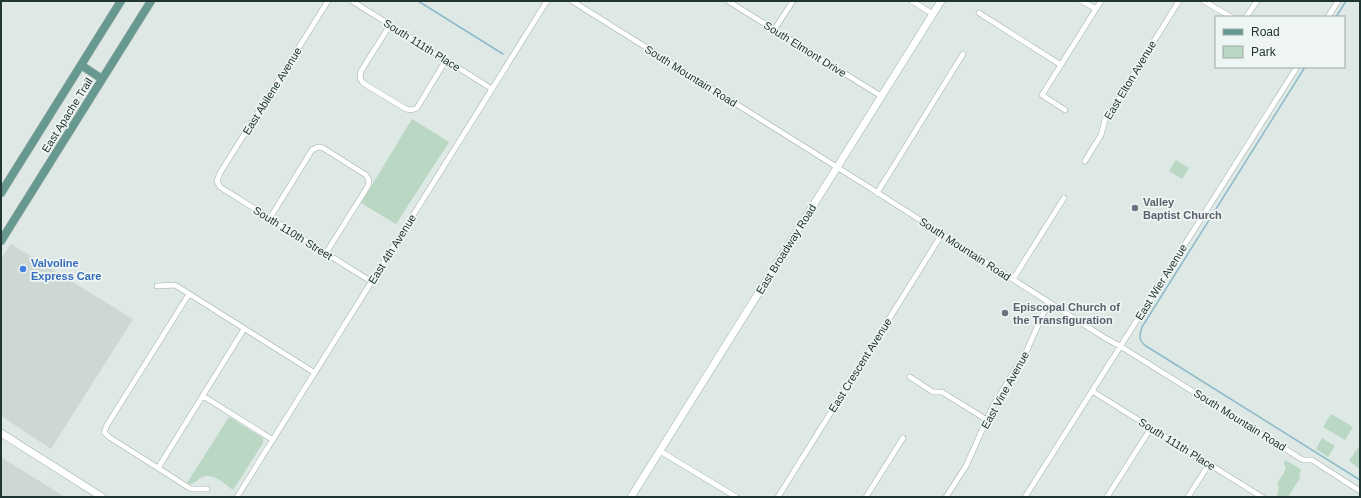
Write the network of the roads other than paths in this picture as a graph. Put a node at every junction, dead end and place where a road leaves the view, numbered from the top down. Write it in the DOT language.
graph roads {
  1 [pos="121,1"];
  2 [pos="151,1"];
  3 [pos="328,1"];
  4 [pos="352,1"];
  5 [pos="547,1"];
  6 [pos="572,1"];
  7 [pos="728,1"];
  8 [pos="793,1"];
  9 [pos="912,1"];
  10 [pos="941,1"];
  11 [pos="1082,1"];
  12 [pos="1101,1"];
  13 [pos="1179,1"];
  14 [pos="1204,1"];
  15 [pos="1256,1"];
  16 [pos="1338,1"];
  17 [pos="1096,9"];
  18 [pos="979,13"];
  19 [pos="933,14"];
  20 [pos="1229,16"];
  21 [pos="1247,16"];
  22 [pos="1329,16"];
  23 [pos="390,26"];
  24 [pos="774,30"];
  25 [pos="963,54"];
  26 [pos="446,60"];
  27 [pos="81,65"];
  28 [pos="1061,65"];
  29 [pos="1296,68"];
  30 [pos="102,79"];
  31 [pos="492,89"];
  32 [pos="882,96"];
  33 [pos="1066,110"];
  34 [pos="1085,161"];
  35 [pos="837,167"];
  36 [pos="217,181"];
  37 [pos="877,192"];
  38 [pos="1,193"];
  39 [pos="1064,198"];
  40 [pos="270,218"];
  41 [pos="942,234"];
  42 [pos="1,241"];
  43 [pos="326,253"];
  44 [pos="1013,279"];
  45 [pos="372,282"];
  46 [pos="158,286"];
  47 [pos="189,294"];
  48 [pos="1048,303"];
  49 [pos="244,329"];
  50 [pos="1120,346"];
  51 [pos="315,373"];
  52 [pos="910,377"];
  53 [pos="1092,391"];
  54 [pos="203,396"];
  55 [pos="987,420"];
  56 [pos="1151,428"];
  57 [pos="1,433"];
  58 [pos="903,438"];
  59 [pos="273,440"];
  60 [pos="660,450"];
  61 [pos="1209,464"];
  62 [pos="158,468"];
  63 [pos="207,489"];
  64 [pos="1360,491"];
  65 [pos="102,497"];
  66 [pos="238,497"];
  67 [pos="631,497"];
  68 [pos="736,497"];
  69 [pos="778,497"];
  70 [pos="866,497"];
  71 [pos="946,497"];
  72 [pos="1025,497"];
  73 [pos="1107,497"];
  74 [pos="1188,497"];
  75 [pos="1262,497"];
  1 -- 27 [label="main road, East Apache Trail"];
  2 -- 30 [label="main road, East Apache Trail"];
  3 -- 36 [label="street, East Abilene Avenue"];
  4 -- 23 [label="street, South 111th Place"];
  5 -- 31 [label="street, East 4th Avenue"];
  6 -- 35 [label="street, South Mountain Road"];
  7 -- 24 [label="street, South Elmont Drive"];
  8 -- 24 [label="street"];
  9 -- 19 [label="street"];
  10 -- 19 [label="main road, East Broadway Road"];
  11 -- 17 [label="street"];
  12 -- 17 [label="street"];
  13 -- 34 [label="street, East Elton Avenue"];
  14 -- 20 [label="street"];
  15 -- 21 [label="street"];
  16 -- 22 [label="street"];
  17 -- 28 [label="street"];
  18 -- 28 [label="street"];
  19 -- 32 [label="main road, East Broadway Road"];
  23 -- 26 [label="street, South 111th Place"];
  23 -- 26 [label="street"];
  24 -- 32 [label="street, South Elmont Drive"];
  25 -- 37 [label="street"];
  26 -- 31 [label="street, South 111th Place"];
  27 -- 30 [label="main road"];
  27 -- 38 [label="main road, East Apache Trail"];
  28 -- 33 [label="street"];
  29 -- 50 [label="street, East Wier Avenue"];
  30 -- 42 [label="main road, East Apache Trail"];
  31 -- 45 [label="street, East 4th Avenue"];
  32 -- 35 [label="main road, East Broadway Road"];
  35 -- 37 [label="street, South Mountain Road"];
  35 -- 60 [label="main road, East Broadway Road"];
  36 -- 40 [label="street, South 110th Street"];
  37 -- 41 [label="street, South Mountain Road"];
  39 -- 44 [label="street"];
  40 -- 43 [label="street, South 110th Street"];
  40 -- 43 [label="street"];
  41 -- 44 [label="street, South Mountain Road"];
  41 -- 69 [label="street, East Crescent Avenue"];
  43 -- 45 [label="street, South 110th Street"];
  44 -- 48 [label="street, South Mountain Road"];
  45 -- 51 [label="street, East 4th Avenue"];
  46 -- 47 [label="street"];
  47 -- 49 [label="street"];
  47 -- 62 [label="street"];
  48 -- 50 [label="street, South Mountain Road"];
  48 -- 55 [label="street, East Vine Avenue"];
  49 -- 51 [label="street"];
  49 -- 54 [label="street"];
  50 -- 53 [label="street, East Wier Avenue"];
  50 -- 64 [label="street, South Mountain Road"];
  51 -- 59 [label="street, East 4th Avenue"];
  52 -- 55 [label="street"];
  53 -- 56 [label="street, South 111th Place"];
  53 -- 72 [label="street, East Wier Avenue"];
  54 -- 59 [label="street"];
  54 -- 62 [label="street"];
  55 -- 71 [label="street, East Vine Avenue"];
  56 -- 61 [label="street, South 111th Place"];
  56 -- 73 [label="street"];
  57 -- 65 [label="main road"];
  58 -- 70 [label="street"];
  59 -- 66 [label="street, East 4th Avenue"];
  60 -- 67 [label="main road, East Broadway Road"];
  60 -- 68 [label="street"];
  61 -- 74 [label="street"];
  61 -- 75 [label="street, South 111th Place"];
  62 -- 63 [label="street"];
}
